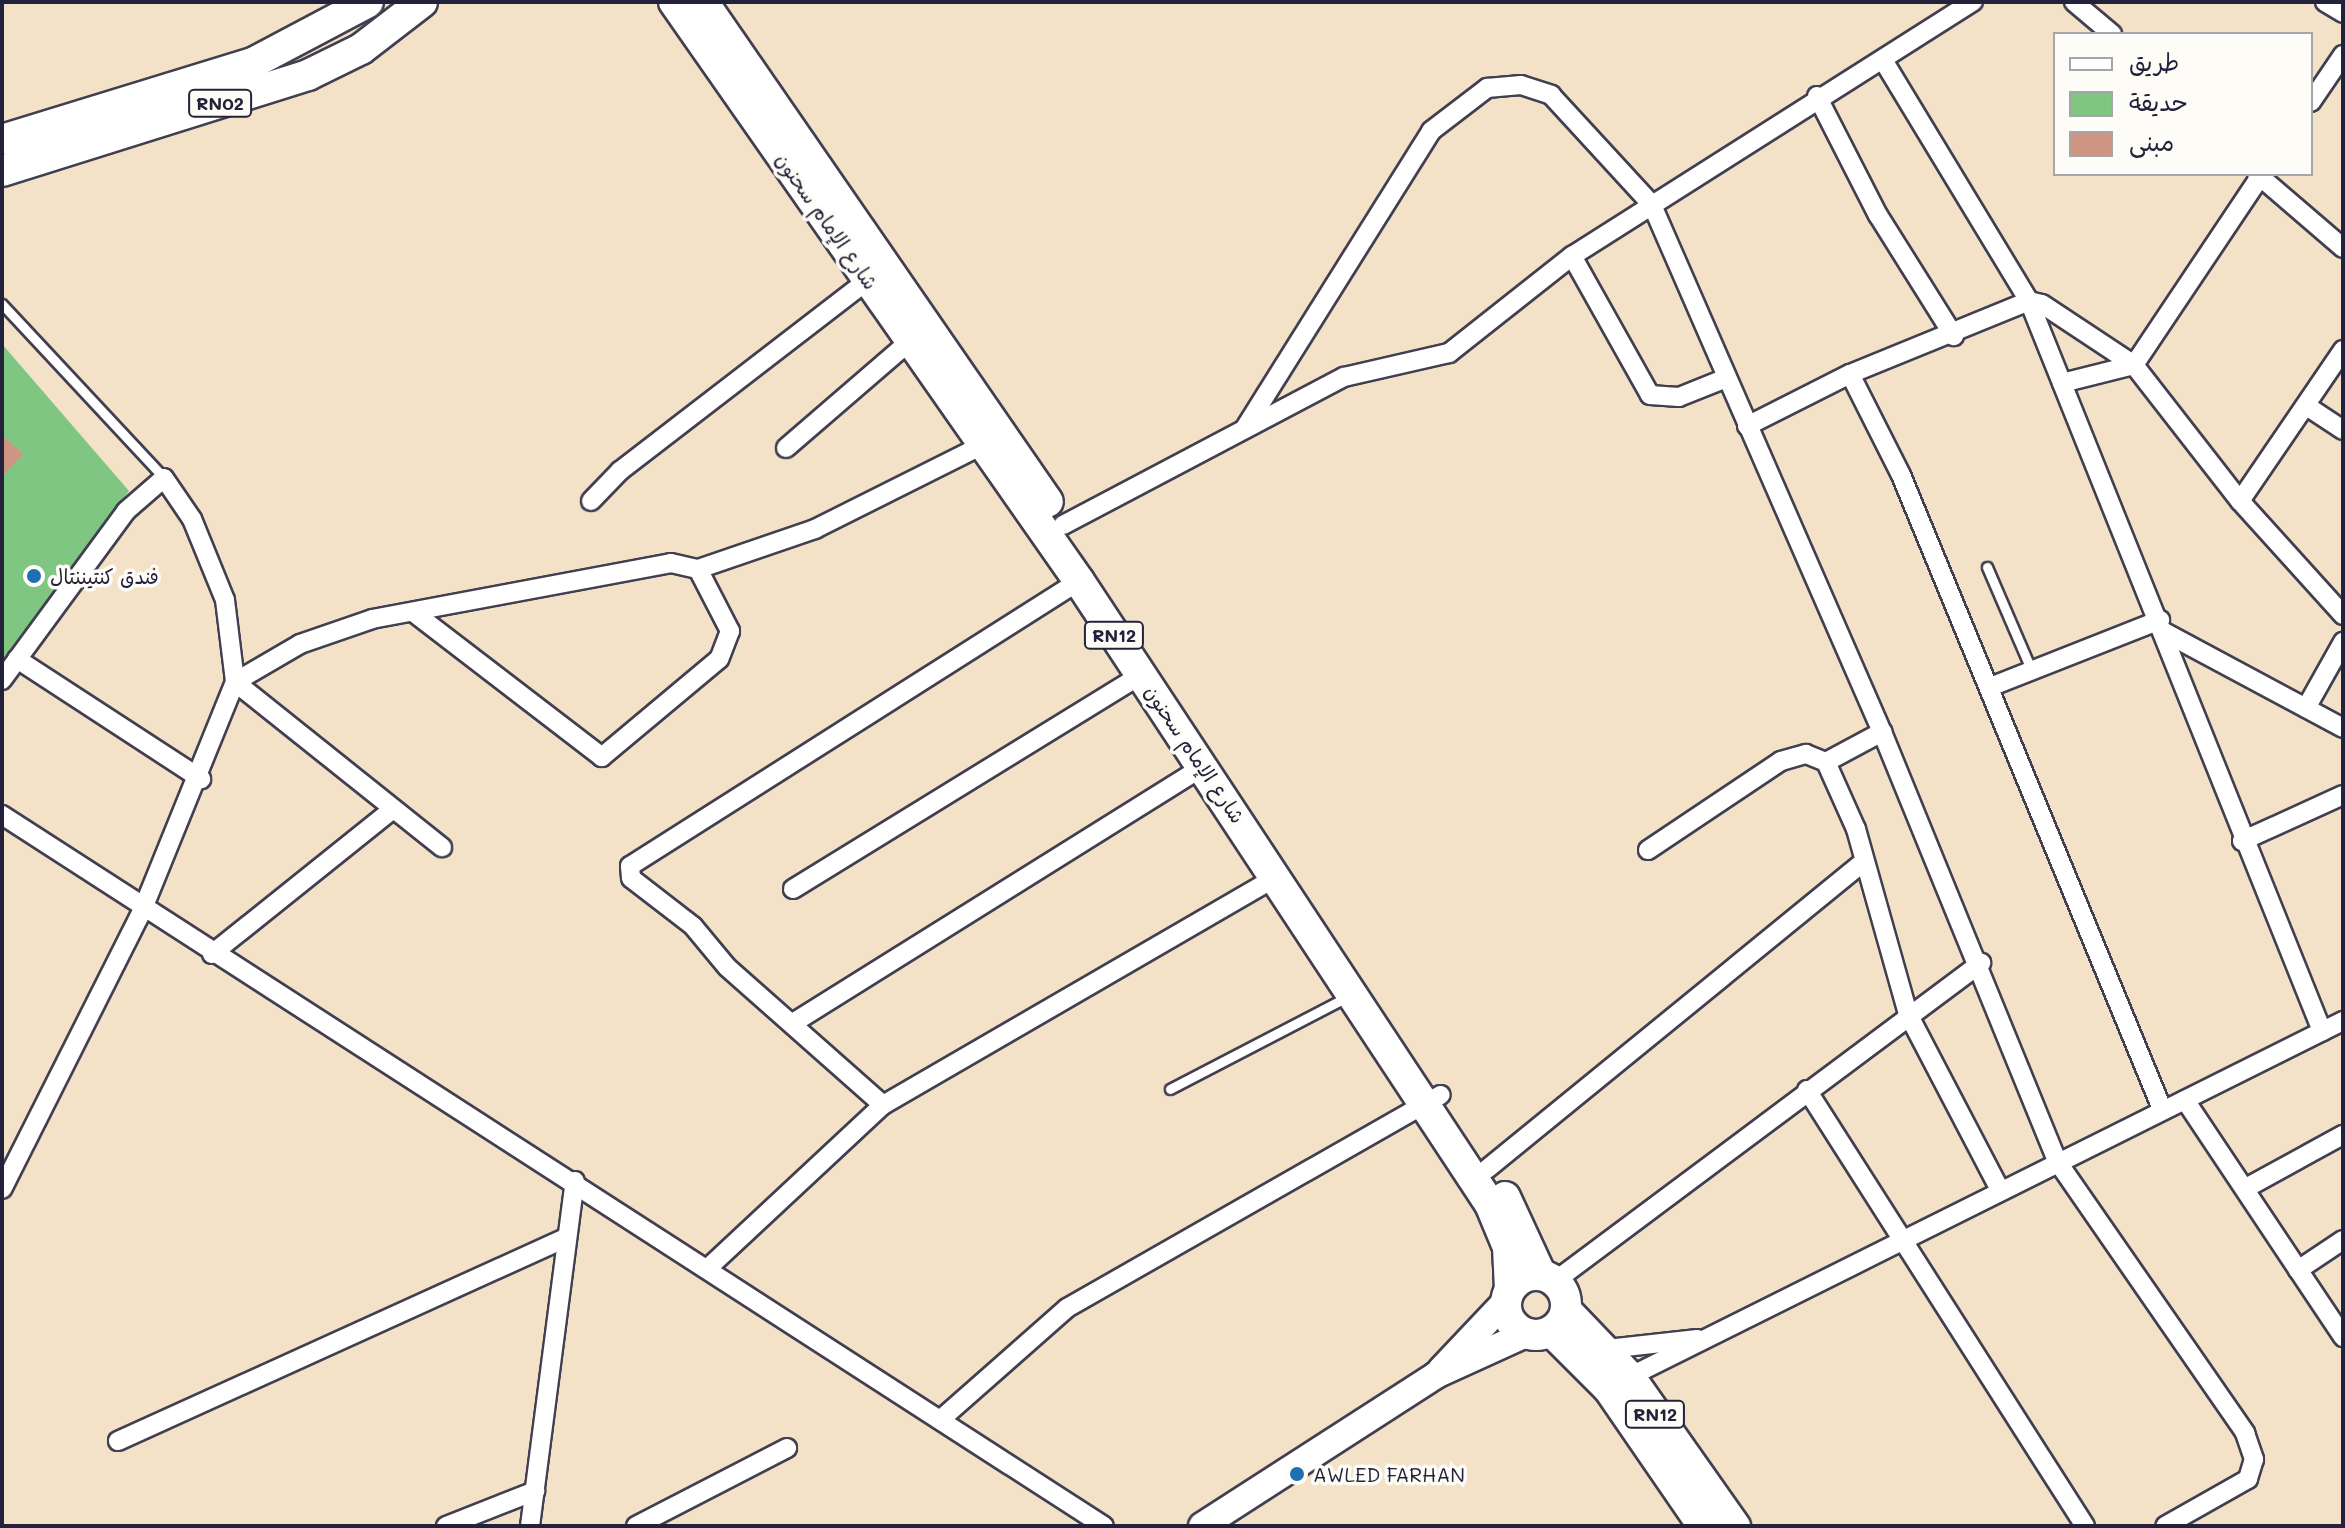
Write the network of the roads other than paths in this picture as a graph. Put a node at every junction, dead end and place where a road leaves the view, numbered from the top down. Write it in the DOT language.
graph roads {
  1 [pos="368,2"];
  2 [pos="422,2"];
  3 [pos="674,2"];
  4 [pos="703,2"];
  5 [pos="1973,2"];
  6 [pos="2074,2"];
  7 [pos="2325,2"];
  8 [pos="2343,13"];
  9 [pos="2110,32"];
  10 [pos="2343,55"];
  11 [pos="1883,60"];
  12 [pos="1817,96"];
  13 [pos="2313,99"];
  14 [pos="2,140"];
  15 [pos="2,171"];
  16 [pos="2259,176"];
  17 [pos="2261,176"];
  18 [pos="1652,205"];
  19 [pos="2343,248"];
  20 [pos="1572,256"];
  21 [pos="877,273"];
  22 [pos="2029,301"];
  23 [pos="2,304"];
  24 [pos="919,334"];
  25 [pos="1954,336"];
  26 [pos="2343,350"];
  27 [pos="2134,365"];
  28 [pos="1850,374"];
  29 [pos="1724,379"];
  30 [pos="2062,383"];
  31 [pos="2308,407"];
  32 [pos="1747,426"];
  33 [pos="1245,428"];
  34 [pos="2343,430"];
  35 [pos="983,445"];
  36 [pos="786,448"];
  37 [pos="164,478"];
  38 [pos="591,501"];
  39 [pos="2240,501"];
  40 [pos="1063,525"];
  41 [pos="1987,567"];
  42 [pos="698,569"];
  43 [pos="1079,581"];
  44 [pos="413,612"];
  45 [pos="2343,615"];
  46 [pos="2162,626"];
  47 [pos="2343,642"];
  48 [pos="17,659"];
  49 [pos="2031,669"];
  50 [pos="1141,675"];
  51 [pos="2,680"];
  52 [pos="235,682"];
  53 [pos="1990,687"];
  54 [pos="2306,708"];
  55 [pos="2343,728"];
  56 [pos="1882,732"];
  57 [pos="1826,762"];
  58 [pos="1204,766"];
  59 [pos="201,779"];
  60 [pos="2343,795"];
  61 [pos="393,809"];
  62 [pos="6,824"];
  63 [pos="2242,841"];
  64 [pos="442,847"];
  65 [pos="1648,850"];
  66 [pos="1864,862"];
  67 [pos="1277,877"];
  68 [pos="793,889"];
  69 [pos="142,911"];
  70 [pos="212,954"];
  71 [pos="1981,963"];
  72 [pos="1352,994"];
  73 [pos="1908,1014"];
  74 [pos="2343,1021"];
  75 [pos="793,1023"];
  76 [pos="2322,1031"];
  77 [pos="1170,1089"];
  78 [pos="1807,1090"];
  79 [pos="1432,1099"];
  80 [pos="2185,1100"];
  81 [pos="883,1105"];
  82 [pos="2162,1109"];
  83 [pos="2343,1135"];
  84 [pos="2057,1161"];
  85 [pos="1487,1169"];
  86 [pos="575,1181"];
  87 [pos="1999,1188"];
  88 [pos="2246,1188"];
  89 [pos="2,1189"];
  90 [pos="566,1238"];
  91 [pos="1906,1238"];
  92 [pos="2343,1240"];
  93 [pos="708,1268"];
  94 [pos="2298,1270"];
  95 [pos="1548,1278"];
  96 [pos="1508,1295"];
  97 [pos="1548,1325"];
  98 [pos="2343,1337"];
  99 [pos="1699,1339"];
  100 [pos="1607,1349"];
  101 [pos="1436,1375"];
  102 [pos="1619,1383"];
  103 [pos="940,1420"];
  104 [pos="118,1441"];
  105 [pos="787,1448"];
  106 [pos="535,1491"];
  107 [pos="446,1526"];
  108 [pos="530,1526"];
  109 [pos="636,1526"];
  110 [pos="1104,1526"];
  111 [pos="1202,1526"];
  112 [pos="1703,1526"];
  113 [pos="1735,1526"];
  114 [pos="2085,1526"];
  115 [pos="2165,1526"];
  1 -- 14 [label="main road, RN02"];
  2 -- 15 [label="main road, RN02"];
  3 -- 21 [label="main road, شارع الإمام سحنون / RN12"];
  4 -- 21 [label="main road, شارع الإمام سحنون / RN12"];
  5 -- 11 [label="street"];
  6 -- 9 [label="street"];
  7 -- 8 [label="street"];
  10 -- 13 [label="street"];
  11 -- 12 [label="street"];
  11 -- 22 [label="street"];
  12 -- 18 [label="street"];
  12 -- 25 [label="street"];
  16 -- 27 [label="street"];
  17 -- 19 [label="street"];
  18 -- 20 [label="street"];
  18 -- 29 [label="street"];
  18 -- 33 [label="street"];
  20 -- 29 [label="street"];
  20 -- 33 [label="street"];
  21 -- 24 [label="main road, شارع الإمام سحنون / RN12"];
  21 -- 38 [label="street"];
  22 -- 25 [label="street"];
  22 -- 27 [label="street"];
  22 -- 30 [label="street"];
  23 -- 37 [label="lane"];
  24 -- 35 [label="main road, شارع الإمام سحنون / RN12"];
  24 -- 36 [label="street"];
  24 -- 40 [label="main road, شارع الإمام سحنون / RN12"];
  25 -- 28 [label="street"];
  26 -- 31 [label="street"];
  27 -- 30 [label="street"];
  27 -- 39 [label="street"];
  28 -- 32 [label="street"];
  28 -- 53 [label="street"];
  29 -- 32 [label="street"];
  30 -- 46 [label="street"];
  31 -- 34 [label="street"];
  31 -- 39 [label="street"];
  32 -- 56 [label="street"];
  33 -- 40 [label="street"];
  35 -- 42 [label="street"];
  35 -- 43 [label="main road, شارع الإمام سحنون / RN12"];
  37 -- 48 [label="street"];
  37 -- 52 [label="street"];
  39 -- 45 [label="street"];
  40 -- 79 [label="main road, شارع الإمام سحنون / RN12"];
  41 -- 49 [label="lane"];
  42 -- 44 [label="street"];
  42 -- 44 [label="street"];
  43 -- 50 [label="main road, شارع الإمام سحنون / RN12"];
  43 -- 75 [label="street"];
  44 -- 52 [label="street"];
  46 -- 49 [label="street"];
  46 -- 54 [label="street"];
  46 -- 63 [label="street"];
  47 -- 54 [label="street"];
  48 -- 51 [label="street"];
  48 -- 59 [label="street"];
  49 -- 53 [label="street"];
  50 -- 58 [label="main road, شارع الإمام سحنون / RN12"];
  50 -- 68 [label="street"];
  52 -- 59 [label="street"];
  52 -- 61 [label="street"];
  53 -- 82 [label="street"];
  54 -- 55 [label="street"];
  56 -- 57 [label="street"];
  56 -- 71 [label="street"];
  57 -- 65 [label="street"];
  57 -- 66 [label="street"];
  58 -- 67 [label="main road, شارع الإمام سحنون / RN12"];
  58 -- 75 [label="street"];
  59 -- 69 [label="street"];
  60 -- 63 [label="street"];
  61 -- 64 [label="street"];
  61 -- 70 [label="street"];
  62 -- 69 [label="street"];
  63 -- 76 [label="street"];
  66 -- 73 [label="street"];
  66 -- 85 [label="street"];
  67 -- 72 [label="main road, شارع الإمام سحنون / RN12"];
  67 -- 81 [label="street"];
  69 -- 70 [label="street"];
  69 -- 89 [label="street"];
  70 -- 86 [label="street"];
  71 -- 73 [label="street"];
  71 -- 84 [label="street"];
  72 -- 77 [label="lane"];
  72 -- 79 [label="main road, شارع الإمام سحنون / RN12"];
  73 -- 78 [label="street"];
  73 -- 87 [label="street"];
  74 -- 76 [label="street"];
  75 -- 81 [label="street"];
  76 -- 80 [label="street"];
  78 -- 91 [label="street"];
  78 -- 95 [label="street"];
  79 -- 85 [label="main road, شارع الإمام سحنون / RN12"];
  79 -- 96 [label="main road, شارع الإمام سحنون / RN12"];
  79 -- 103 [label="street"];
  80 -- 82 [label="street"];
  80 -- 88 [label="street"];
  81 -- 93 [label="street"];
  82 -- 84 [label="street"];
  83 -- 88 [label="street"];
  84 -- 87 [label="street"];
  84 -- 115 [label="street"];
  85 -- 95 [label="main road, شارع الإمام سحنون / RN12"];
  86 -- 90 [label="street"];
  86 -- 93 [label="street"];
  87 -- 91 [label="street"];
  88 -- 94 [label="street"];
  90 -- 104 [label="street"];
  90 -- 106 [label="street"];
  91 -- 99 [label="street"];
  91 -- 114 [label="street"];
  92 -- 94 [label="street"];
  93 -- 103 [label="street"];
  94 -- 98 [label="street"];
  95 -- 96 [label="main road"];
  95 -- 97 [label="main road, RN12"];
  96 -- 97 [label="main road, RN12"];
  96 -- 101 [label="street"];
  97 -- 100 [label="main road, RN12"];
  97 -- 101 [label="street"];
  97 -- 102 [label="main road, RN12"];
  99 -- 100 [label="street"];
  99 -- 102 [label="street"];
  100 -- 102 [label="main road, RN12"];
  101 -- 111 [label="street"];
  102 -- 112 [label="main road, RN12"];
  102 -- 113 [label="main road, RN12"];
  103 -- 110 [label="street"];
  105 -- 109 [label="street"];
  106 -- 107 [label="street"];
  106 -- 108 [label="street"];
}
